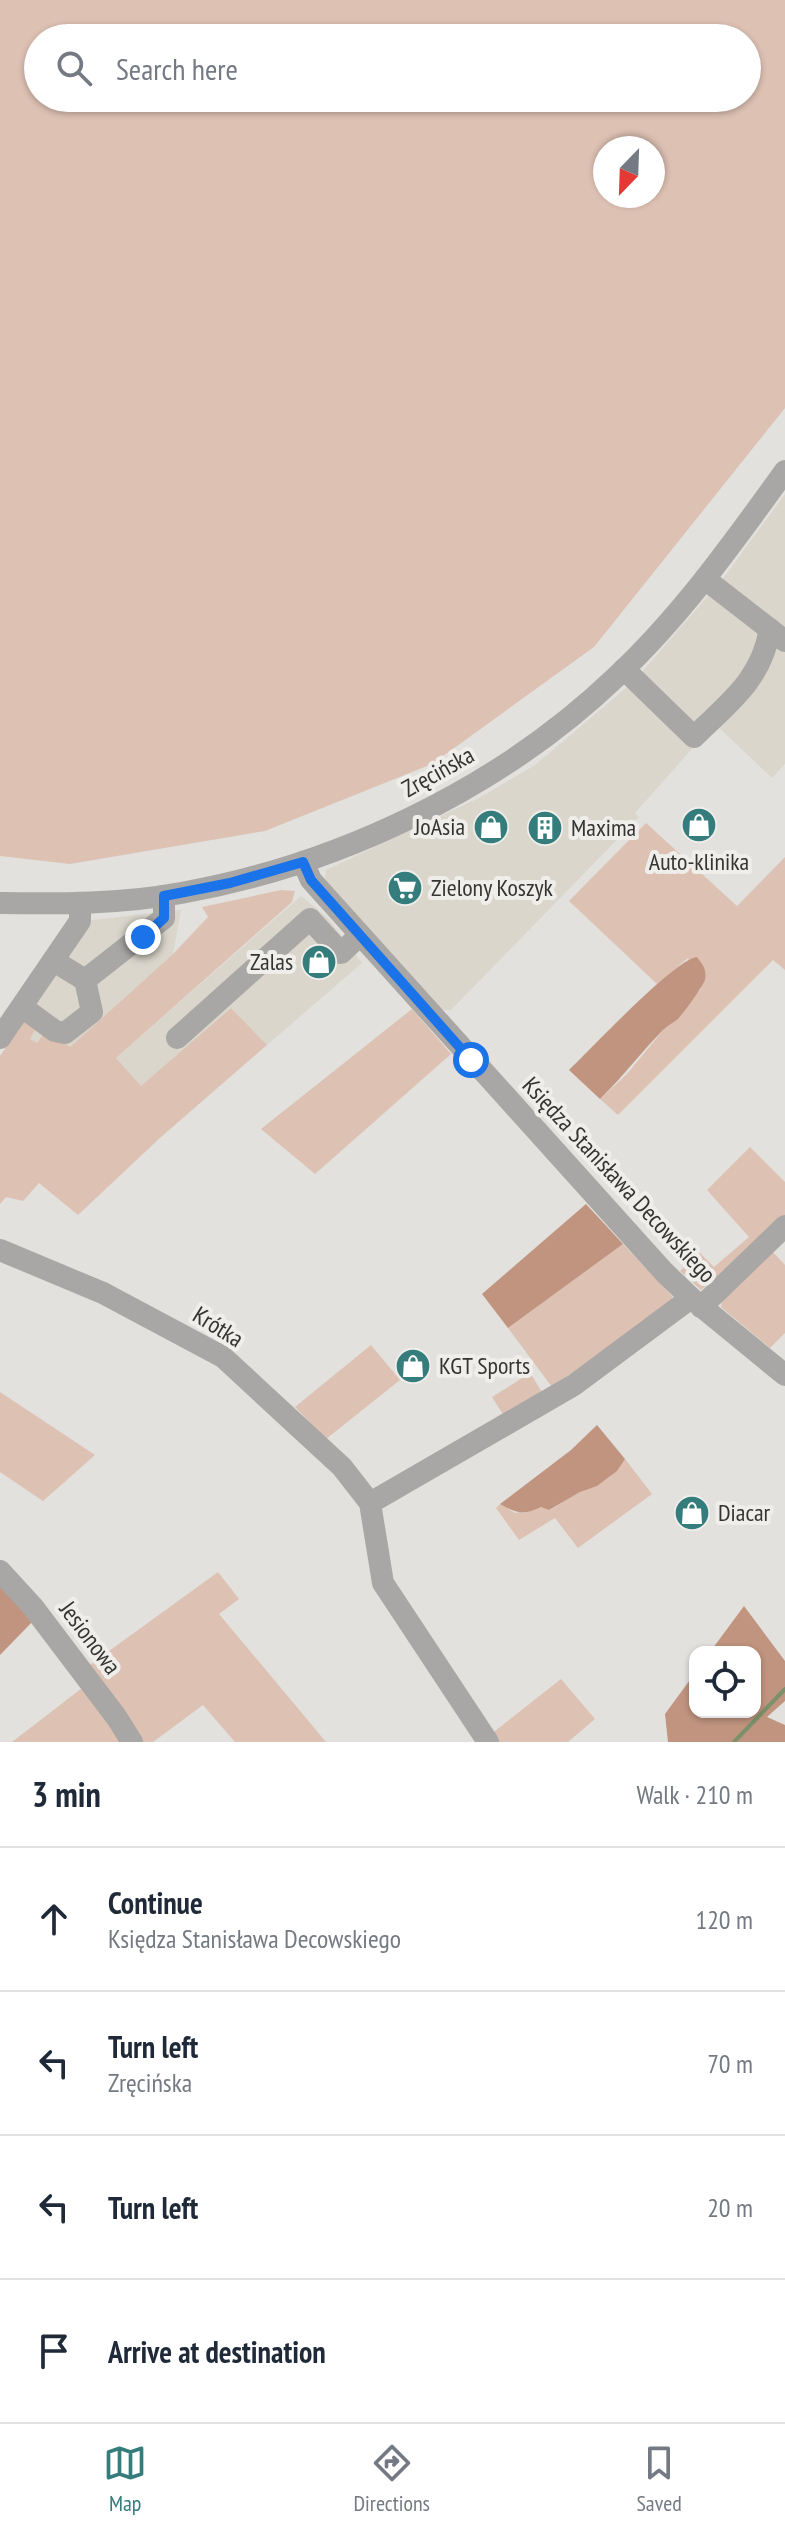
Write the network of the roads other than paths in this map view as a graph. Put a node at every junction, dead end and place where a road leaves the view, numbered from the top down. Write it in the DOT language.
graph roads {
  1 [pos="785,471"];
  2 [pos="705,579"];
  3 [pos="777,635"];
  4 [pos="624,669"];
  5 [pos="303,862"];
  6 [pos="164,896"];
  7 [pos="0,903"];
  8 [pos="80,904"];
  9 [pos="360,935"];
  10 [pos="54,961"];
  11 [pos="85,980"];
  12 [pos="22,1007"];
  13 [pos="0,1038"];
  14 [pos="177,1038"];
  15 [pos="785,1226"];
  16 [pos="0,1250"];
  17 [pos="696,1303"];
  18 [pos="785,1375"];
  19 [pos="370,1503"];
  20 [pos="0,1571"];
  21 [pos="132,1742"];
  22 [pos="488,1742"];
  1 -- 2 [label="street, Zręcińska"];
  2 -- 3 [label="street"];
  2 -- 4 [label="street, Zręcińska"];
  3 -- 4 [label="street"];
  4 -- 5 [label="street, Zręcińska"];
  5 -- 6 [label="street, Zręcińska"];
  5 -- 9 [label="street, Księdza Stanisława Decowskiego"];
  6 -- 8 [label="street, Zręcińska"];
  6 -- 11 [label="street"];
  7 -- 8 [label="street, Zręcińska"];
  8 -- 10 [label="street"];
  9 -- 14 [label="street"];
  9 -- 17 [label="street, Księdza Stanisława Decowskiego"];
  10 -- 11 [label="street"];
  10 -- 12 [label="street"];
  11 -- 12 [label="street"];
  12 -- 13 [label="street"];
  15 -- 17 [label="street"];
  16 -- 19 [label="street, Krótka"];
  17 -- 18 [label="street, Księdza Stanisława Decowskiego"];
  17 -- 19 [label="street"];
  19 -- 22 [label="street"];
  20 -- 21 [label="street, Jesionowa"];
}
